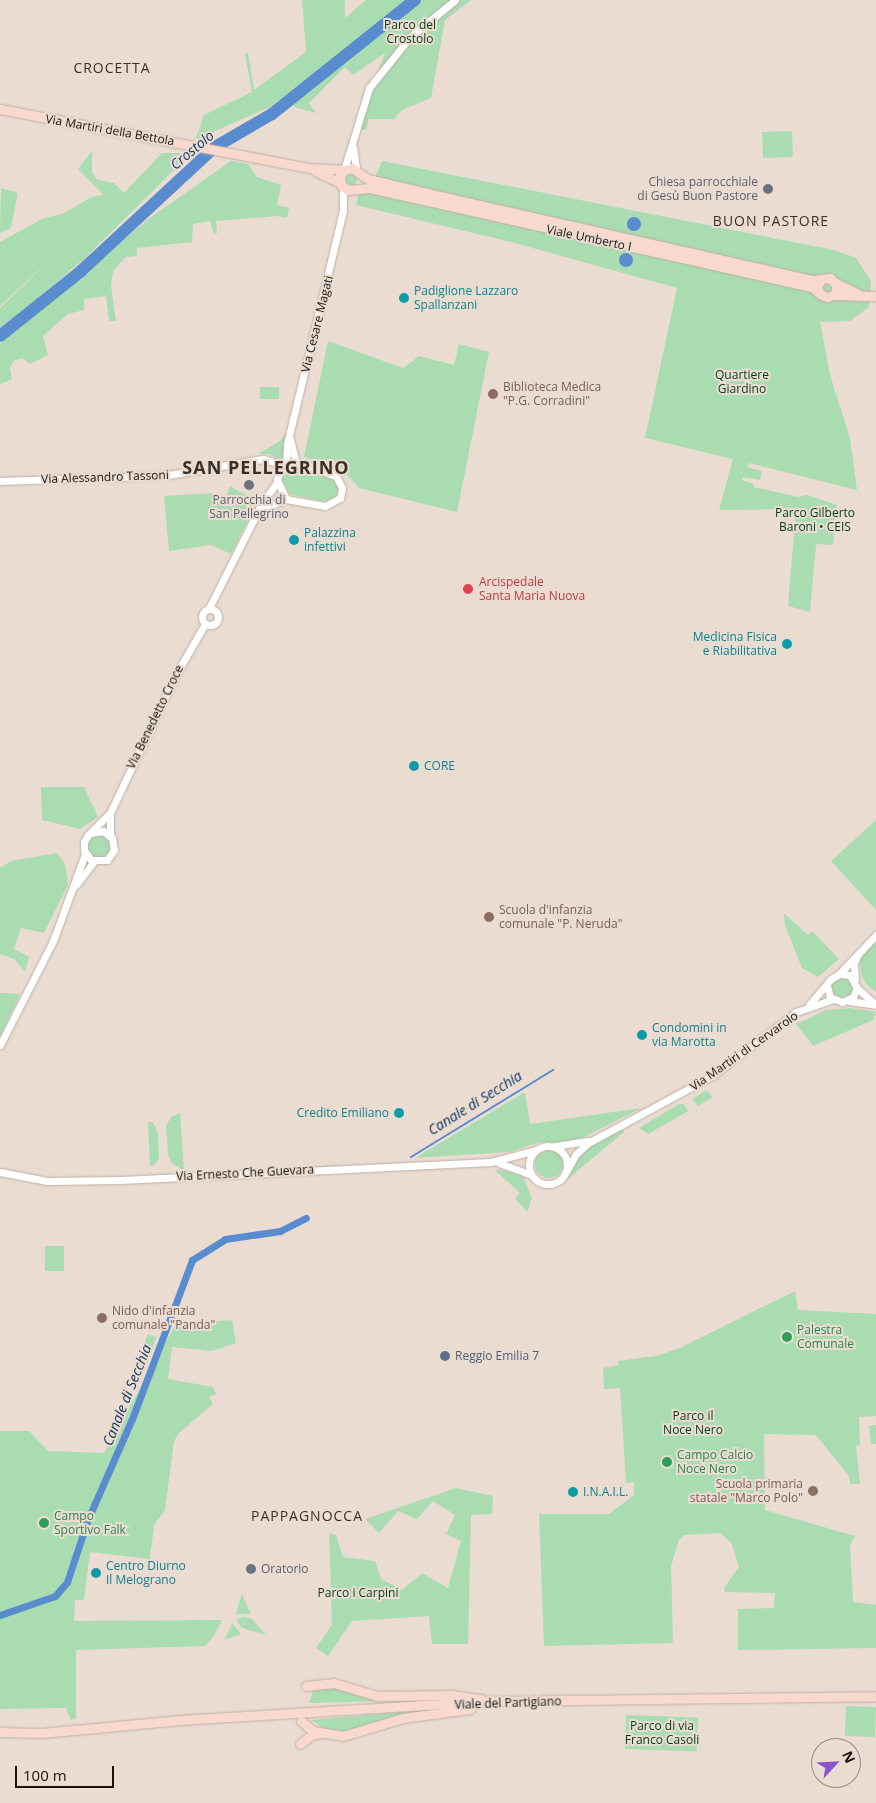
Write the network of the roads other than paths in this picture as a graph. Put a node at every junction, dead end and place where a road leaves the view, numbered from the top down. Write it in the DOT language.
graph roads {
  1 [pos="455,0"];
  2 [pos="0,109"];
  3 [pos="353,144"];
  4 [pos="308,168"];
  5 [pos="344,170"];
  6 [pos="358,172"];
  7 [pos="341,185"];
  8 [pos="356,189"];
  9 [pos="343,211"];
  10 [pos="820,280"];
  11 [pos="836,283"];
  12 [pos="818,292"];
  13 [pos="859,294"];
  14 [pos="834,295"];
  15 [pos="876,296"];
  16 [pos="290,437"];
  17 [pos="269,460"];
  18 [pos="296,463"];
  19 [pos="286,465"];
  20 [pos="278,474"];
  21 [pos="0,481"];
  22 [pos="277,482"];
  23 [pos="286,499"];
  24 [pos="257,512"];
  25 [pos="209,608"];
  26 [pos="205,624"];
  27 [pos="110,813"];
  28 [pos="91,833"];
  29 [pos="110,835"];
  30 [pos="85,854"];
  31 [pos="94,861"];
  32 [pos="75,886"];
  33 [pos="876,935"];
  34 [pos="858,952"];
  35 [pos="839,974"];
  36 [pos="855,980"];
  37 [pos="827,986"];
  38 [pos="857,988"];
  39 [pos="833,999"];
  40 [pos="849,1000"];
  41 [pos="876,1004"];
  42 [pos="809,1006"];
  43 [pos="0,1045"];
  44 [pos="598,1138"];
  45 [pos="553,1146"];
  46 [pos="536,1150"];
  47 [pos="491,1162"];
  48 [pos="0,1172"];
  49 [pos="566,1172"];
  50 [pos="530,1174"];
  51 [pos="306,1686"];
  52 [pos="876,1696"];
  53 [pos="494,1701"];
  54 [pos="505,1701"];
  55 [pos="301,1720"];
  56 [pos="0,1732"];
  57 [pos="322,1733"];
  58 [pos="300,1744"];
  1 -- 3 [label="street"];
  2 -- 4 [label="main road, Via Martiri della Bettola"];
  3 -- 5 [label="street"];
  3 -- 6 [label="street"];
  4 -- 5 [label="main road"];
  4 -- 7 [label="main road"];
  5 -- 6 [label="main road, Viale Umberto I"];
  5 -- 7 [label="main road"];
  6 -- 8 [label="main road"];
  6 -- 10 [label="main road, Viale Umberto I"];
  7 -- 8 [label="main road, Viale Umberto I"];
  7 -- 9 [label="street, Via Cesare Magati"];
  8 -- 9 [label="street, Via Cesare Magati"];
  8 -- 12 [label="main road, Viale Umberto I"];
  9 -- 16 [label="street, Via Cesare Magati"];
  10 -- 11 [label="main road"];
  10 -- 12 [label="main road"];
  11 -- 13 [label="main road"];
  11 -- 14 [label="main road"];
  12 -- 14 [label="main road"];
  13 -- 14 [label="main road"];
  13 -- 15 [label="main road"];
  16 -- 18 [label="street, Via Cesare Magati"];
  16 -- 19 [label="street, Via Cesare Magati"];
  17 -- 19 [label="street, Via Alessandro Tassoni"];
  17 -- 20 [label="street"];
  17 -- 21 [label="street, Via Alessandro Tassoni"];
  18 -- 19 [label="street"];
  18 -- 23 [label="street"];
  19 -- 20 [label="street"];
  20 -- 22 [label="street"];
  22 -- 23 [label="street"];
  22 -- 24 [label="street"];
  23 -- 24 [label="street"];
  24 -- 25 [label="street"];
  25 -- 26 [label="street"];
  25 -- 26 [label="street"];
  26 -- 27 [label="street, Via Benedetto Croce"];
  27 -- 28 [label="street, Via Benedetto Croce"];
  27 -- 29 [label="street, Via Benedetto Croce"];
  28 -- 29 [label="street"];
  28 -- 30 [label="street"];
  29 -- 31 [label="street"];
  30 -- 31 [label="street"];
  30 -- 32 [label="street"];
  31 -- 32 [label="street"];
  32 -- 43 [label="street"];
  33 -- 34 [label="street, Via Martiri di Cervarolo"];
  34 -- 35 [label="street, Via Martiri di Cervarolo"];
  34 -- 36 [label="street"];
  35 -- 36 [label="street"];
  35 -- 37 [label="street, Via Martiri di Cervarolo"];
  36 -- 38 [label="street"];
  37 -- 39 [label="street"];
  37 -- 42 [label="street, Via Martiri di Cervarolo"];
  38 -- 40 [label="street"];
  38 -- 41 [label="street"];
  39 -- 40 [label="street, Via Martiri di Cervarolo"];
  39 -- 42 [label="street, Via Martiri di Cervarolo"];
  40 -- 41 [label="street, Via Martiri di Cervarolo"];
  42 -- 44 [label="street, Via Martiri di Cervarolo"];
  44 -- 45 [label="street, Via Martiri di Cervarolo"];
  44 -- 49 [label="street, Via Martiri di Cervarolo"];
  45 -- 46 [label="street, Via Martiri di Cervarolo"];
  45 -- 49 [label="street"];
  46 -- 47 [label="street, Via Ernesto Che Guevara"];
  46 -- 50 [label="street"];
  47 -- 48 [label="street, Via Ernesto Che Guevara"];
  47 -- 50 [label="street, Via Ernesto Che Guevara"];
  49 -- 50 [label="street, Via Martiri di Cervarolo"];
  51 -- 53 [label="main road"];
  52 -- 54 [label="main road, Viale del Partigiano"];
  53 -- 54 [label="main road, Viale del Partigiano"];
  53 -- 56 [label="main road, Viale del Partigiano"];
  54 -- 57 [label="main road"];
  55 -- 57 [label="main road"];
  57 -- 58 [label="main road"];
}
